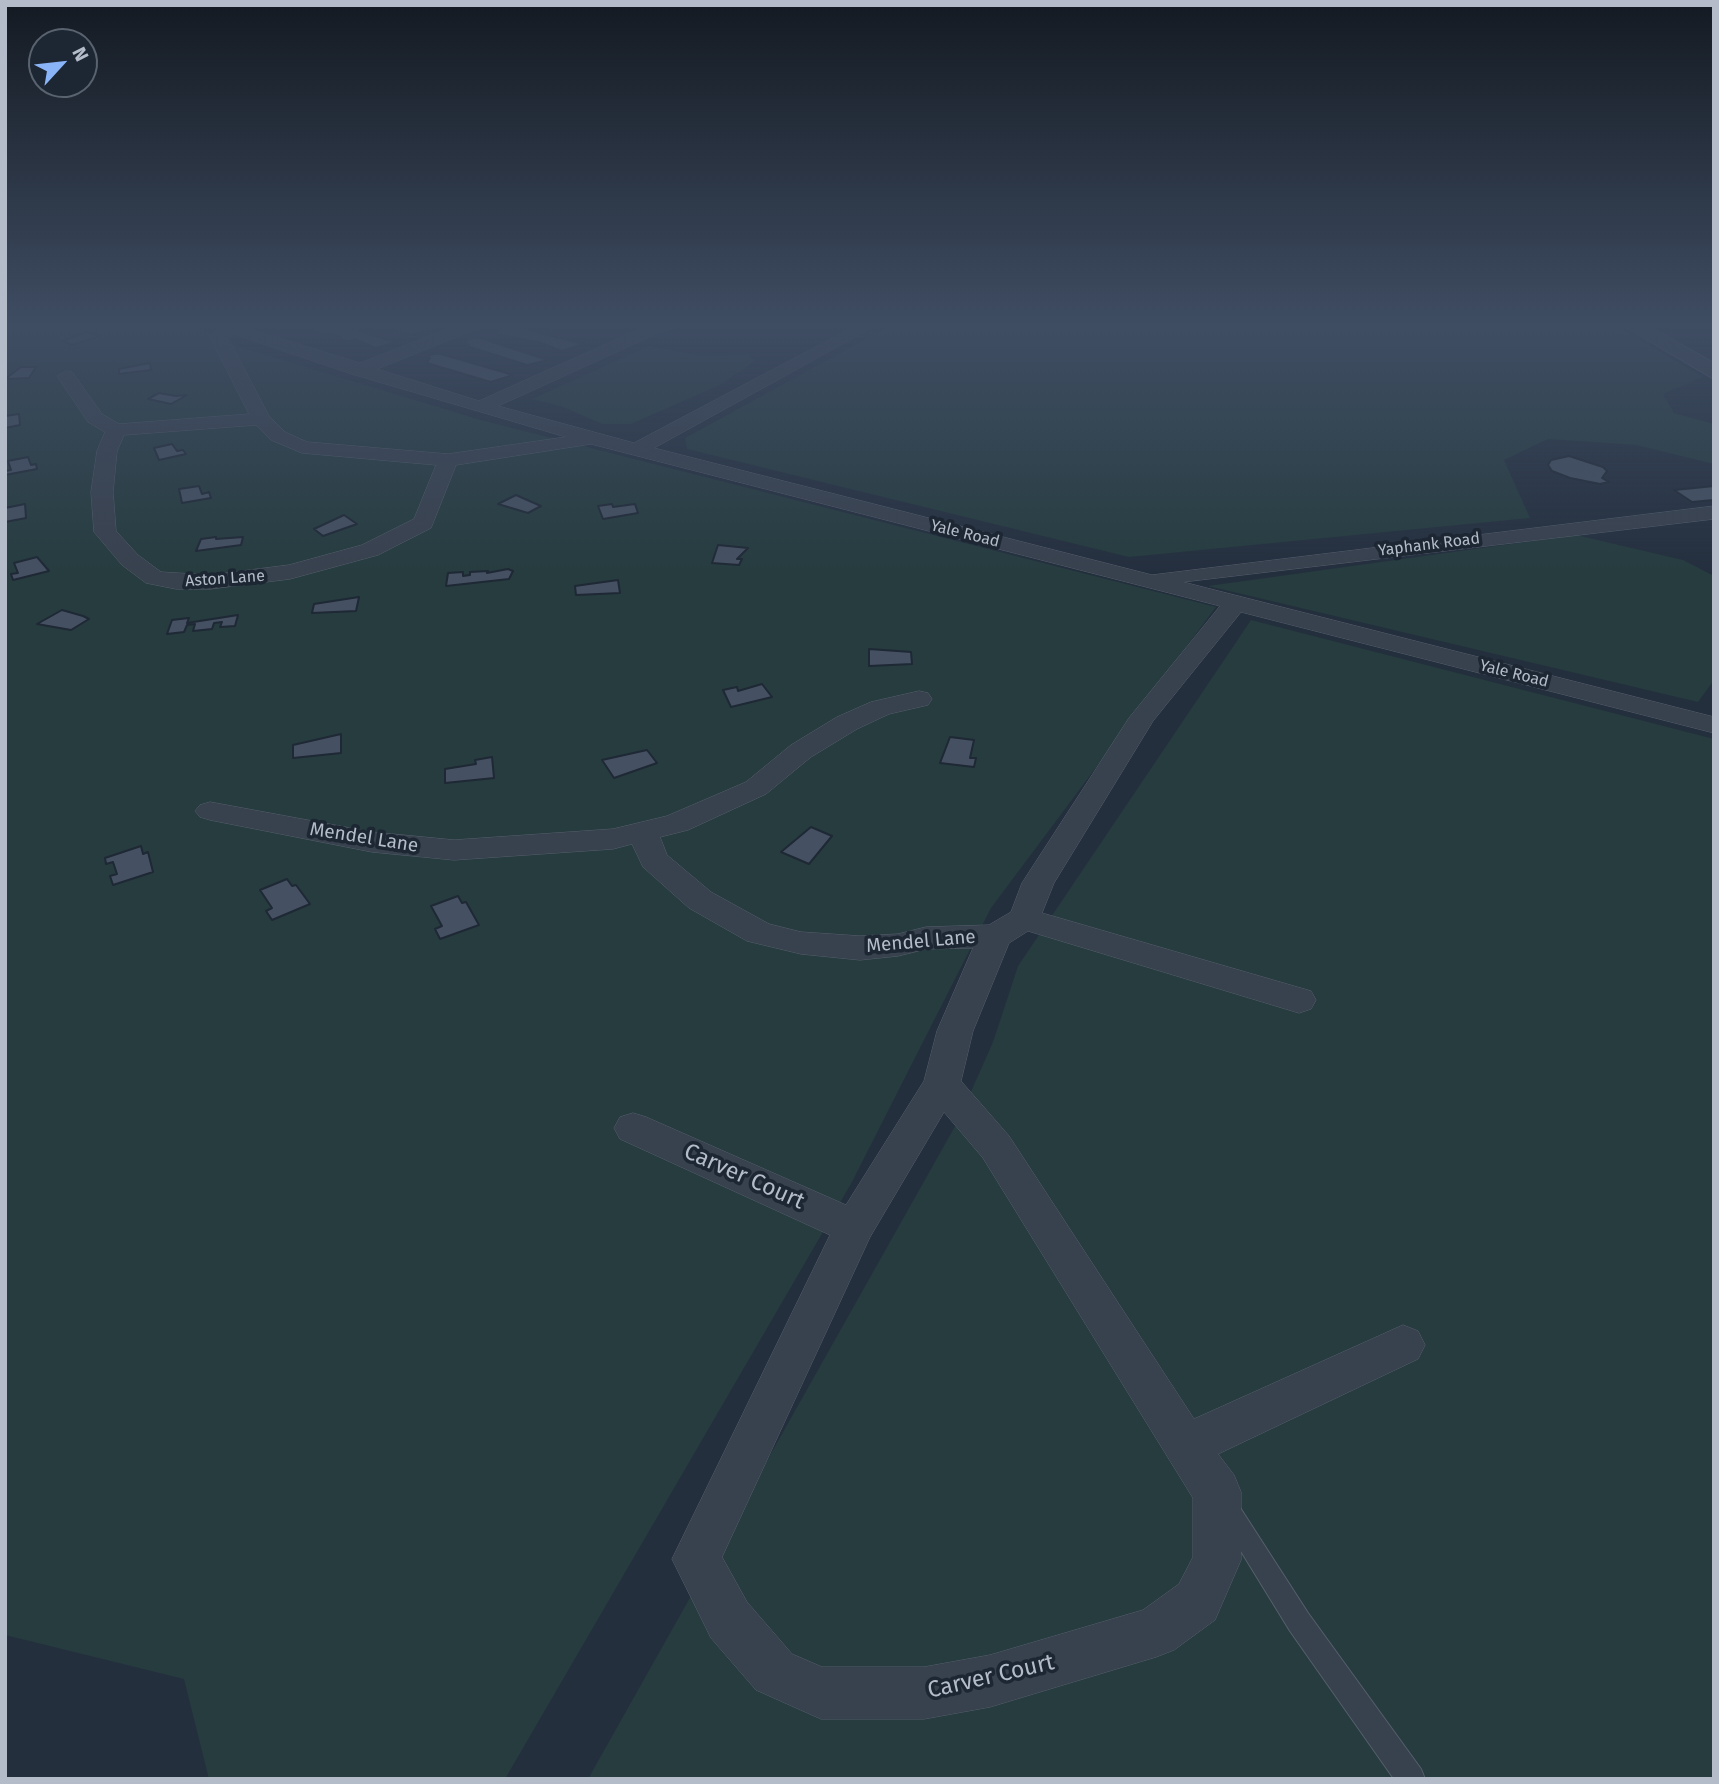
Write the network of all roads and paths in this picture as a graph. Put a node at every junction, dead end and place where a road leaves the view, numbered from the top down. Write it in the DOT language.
graph roads {
  1 [pos="88,408"];
  2 [pos="255,408"];
  3 [pos="485,408"];
  4 [pos="714,408"];
  5 [pos="261,419"];
  6 [pos="116,430"];
  7 [pos="595,439"];
  8 [pos="636,450"];
  9 [pos="447,460"];
  10 [pos="1714,512"];
  11 [pos="1146,580"];
  12 [pos="1236,603"];
  13 [pos="919,699"];
  14 [pos="1714,725"];
  15 [pos="210,811"];
  16 [pos="643,833"];
  17 [pos="1009,928"];
  18 [pos="1299,1000"];
  19 [pos="942,1084"];
  20 [pos="634,1128"];
  21 [pos="854,1227"];
  22 [pos="1403,1345"];
  23 [pos="1185,1446"];
  24 [pos="1217,1492"];
  25 [pos="1411,1779"];
  1 -- 6 [label="street"];
  2 -- 5 [label="street"];
  3 -- 7 [label="street, Yale Road"];
  4 -- 8 [label="street"];
  5 -- 6 [label="street"];
  5 -- 9 [label="street"];
  6 -- 9 [label="street, Aston Lane"];
  7 -- 8 [label="street, Yale Road"];
  7 -- 9 [label="street"];
  8 -- 11 [label="street, Yale Road"];
  10 -- 11 [label="street, Yaphank Road"];
  11 -- 12 [label="street, Yale Road"];
  12 -- 14 [label="street, Yale Road"];
  12 -- 17 [label="street"];
  13 -- 16 [label="street, Mendel Lane"];
  15 -- 16 [label="street, Mendel Lane"];
  16 -- 17 [label="street, Mendel Lane"];
  17 -- 18 [label="street, Mendel Lane"];
  17 -- 19 [label="street, Carver Court"];
  19 -- 21 [label="street, Carver Court"];
  19 -- 23 [label="street"];
  20 -- 21 [label="street, Carver Court"];
  21 -- 24 [label="street, Carver Court"];
  22 -- 23 [label="street"];
  23 -- 24 [label="street"];
  24 -- 25 [label="lane"];
}
